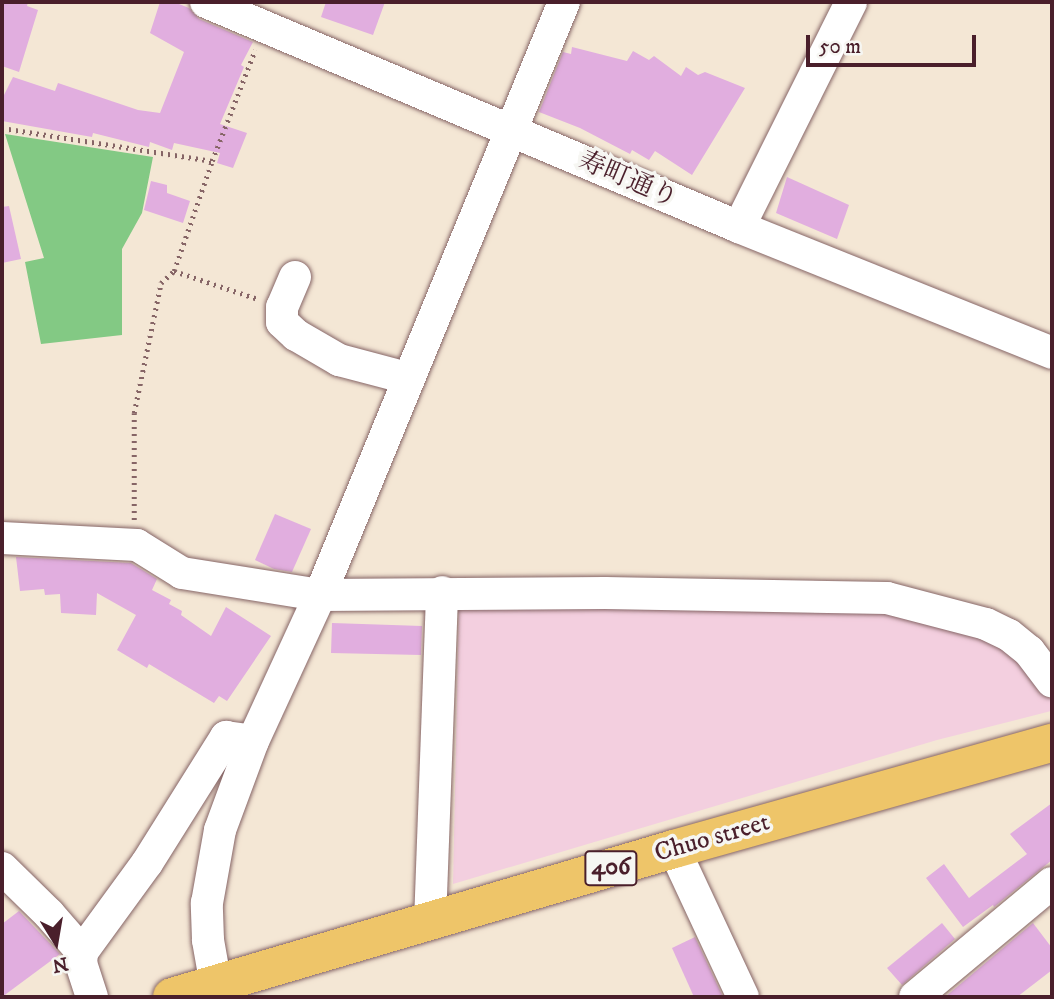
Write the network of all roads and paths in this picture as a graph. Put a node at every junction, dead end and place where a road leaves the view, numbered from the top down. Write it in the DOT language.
graph roads {
  1 [pos="206,2"];
  2 [pos="564,2"];
  3 [pos="851,2"];
  4 [pos="264,27"];
  5 [pos="2,128"];
  6 [pos="512,131"];
  7 [pos="212,161"];
  8 [pos="739,227"];
  9 [pos="174,271"];
  10 [pos="295,277"];
  11 [pos="282,307"];
  12 [pos="1052,353"];
  13 [pos="407,378"];
  14 [pos="2,538"];
  15 [pos="137,545"];
  16 [pos="442,592"];
  17 [pos="320,594"];
  18 [pos="1052,681"];
  19 [pos="253,741"];
  20 [pos="1052,743"];
  21 [pos="674,849"];
  22 [pos="2,868"];
  23 [pos="1052,883"];
  24 [pos="430,923"];
  25 [pos="82,952"];
  26 [pos="218,992"];
  27 [pos="92,997"];
  28 [pos="172,997"];
  29 [pos="743,997"];
  30 [pos="915,997"];
  1 -- 4 [label="street, 寿町通り"];
  2 -- 6 [label="street"];
  3 -- 8 [label="street"];
  4 -- 6 [label="street, 寿町通り"];
  4 -- 7 [label="path"];
  5 -- 7 [label="path"];
  6 -- 8 [label="street, 寿町通り"];
  6 -- 13 [label="street"];
  7 -- 9 [label="path"];
  8 -- 12 [label="street, 寿町通り"];
  9 -- 11 [label="path"];
  9 -- 15 [label="path"];
  10 -- 11 [label="street"];
  11 -- 13 [label="street"];
  13 -- 17 [label="street"];
  14 -- 15 [label="street"];
  15 -- 17 [label="street"];
  16 -- 17 [label="street"];
  16 -- 18 [label="street"];
  16 -- 24 [label="street"];
  17 -- 19 [label="street"];
  19 -- 25 [label="street"];
  19 -- 26 [label="street"];
  20 -- 21 [label="highway, Chuo street / 406"];
  21 -- 24 [label="highway, Chuo street / 406"];
  21 -- 29 [label="street"];
  22 -- 25 [label="street"];
  23 -- 30 [label="street"];
  24 -- 26 [label="highway, Chuo street / 406"];
  25 -- 27 [label="street"];
  26 -- 28 [label="highway, Chuo street / 406"];
}
